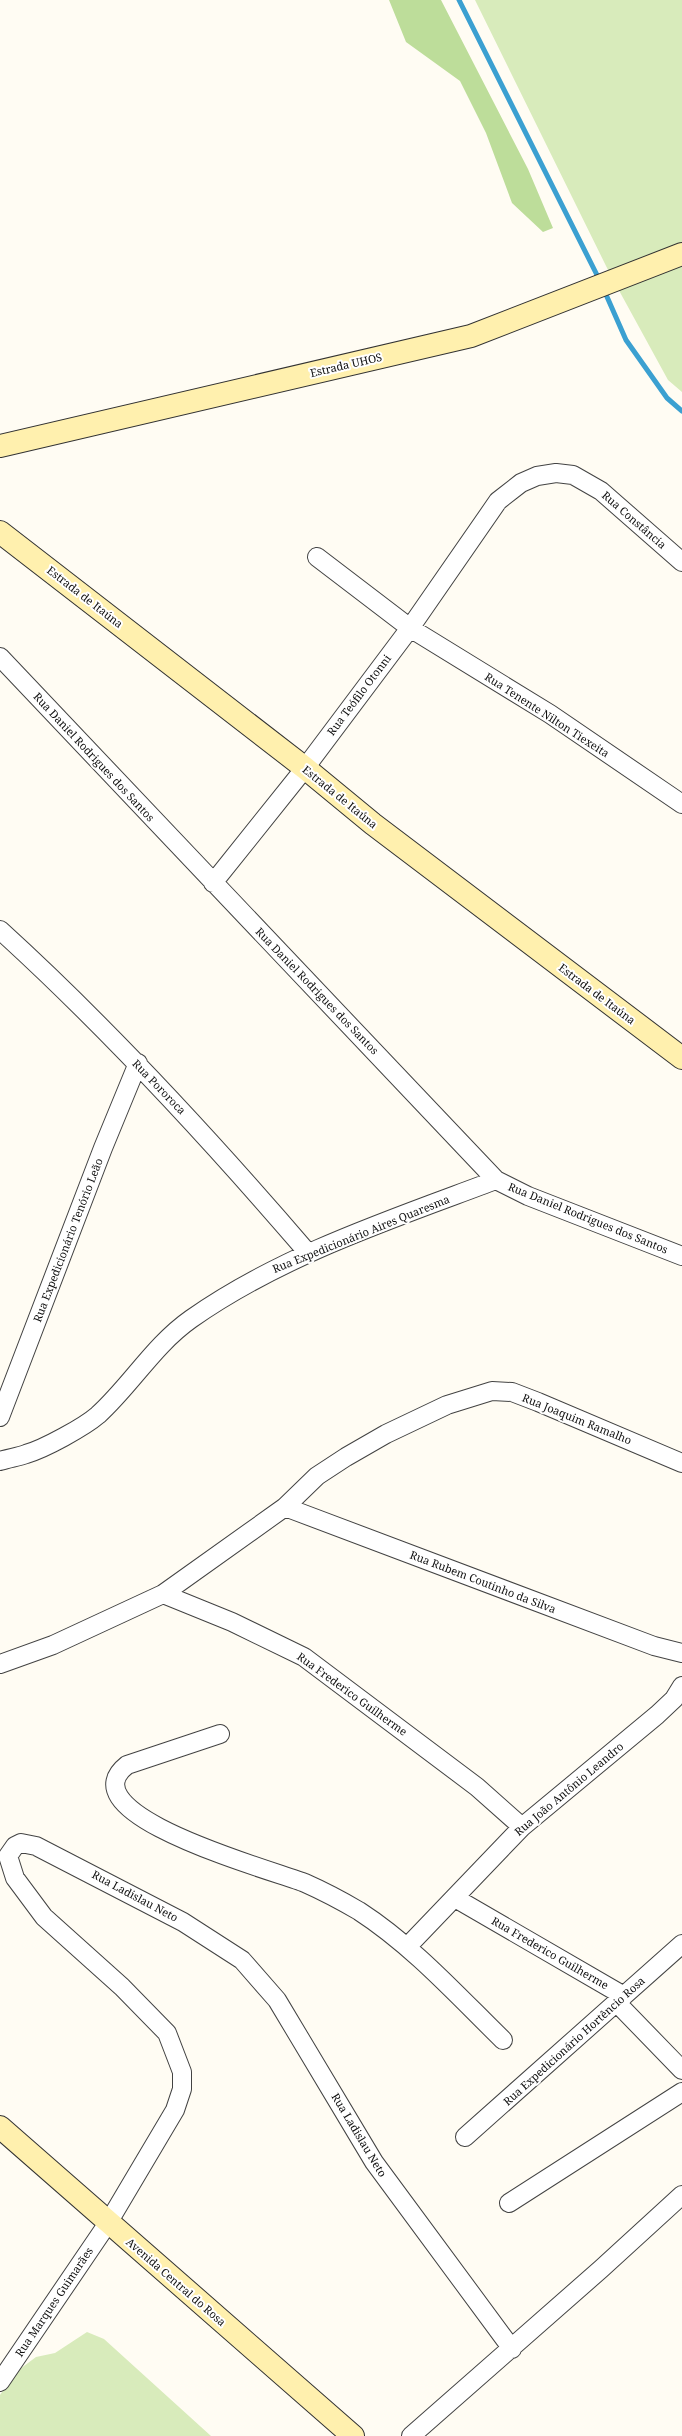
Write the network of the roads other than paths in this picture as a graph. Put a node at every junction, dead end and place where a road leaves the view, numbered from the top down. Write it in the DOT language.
graph roads {
  1 [pos="682,254"];
  2 [pos="0,446"];
  3 [pos="498,501"];
  4 [pos="0,532"];
  5 [pos="317,557"];
  6 [pos="682,562"];
  7 [pos="410,628"];
  8 [pos="0,656"];
  9 [pos="305,768"];
  10 [pos="682,804"];
  11 [pos="213,884"];
  12 [pos="0,930"];
  13 [pos="682,1058"];
  14 [pos="138,1063"];
  15 [pos="496,1180"];
  16 [pos="308,1253"];
  17 [pos="682,1256"];
  18 [pos="0,1417"];
  19 [pos="0,1461"];
  20 [pos="682,1463"];
  21 [pos="285,1507"];
  22 [pos="163,1594"];
  23 [pos="682,1653"];
  24 [pos="0,1664"];
  25 [pos="682,1686"];
  26 [pos="220,1734"];
  27 [pos="522,1827"];
  28 [pos="455,1898"];
  29 [pos="682,1944"];
  30 [pos="407,1947"];
  31 [pos="621,2000"];
  32 [pos="503,2040"];
  33 [pos="682,2070"];
  34 [pos="682,2092"];
  35 [pos="0,2127"];
  36 [pos="465,2137"];
  37 [pos="679,2202"];
  38 [pos="509,2203"];
  39 [pos="108,2223"];
  40 [pos="512,2349"];
  41 [pos="0,2382"];
  42 [pos="353,2436"];
  43 [pos="411,2436"];
  1 -- 2 [label="street, Estrada UHOS"];
  3 -- 6 [label="street, Rua Constância"];
  3 -- 7 [label="street, Rua Teófilo Otonni"];
  4 -- 9 [label="street, Estrada de Itaúna"];
  5 -- 7 [label="street, Rua Tenente Nilton Tiexeita"];
  7 -- 9 [label="street, Rua Teófilo Otonni"];
  7 -- 10 [label="street, Rua Tenente Nilton Tiexeita"];
  8 -- 11 [label="street, Rua Daniel Rodrigues dos Santos"];
  9 -- 11 [label="street, Rua Teófilo Otonni"];
  9 -- 13 [label="street, Estrada de Itaúna"];
  11 -- 15 [label="street, Rua Daniel Rodrigues dos Santos"];
  12 -- 14 [label="street, Rua Pororoca"];
  14 -- 16 [label="street, Rua Pororoca"];
  14 -- 18 [label="street, Rua Expedicionário Tenório Leão"];
  15 -- 16 [label="street, Rua Expedicionário Aires Quaresma"];
  15 -- 17 [label="street, Rua Daniel Rodrigues dos Santos"];
  16 -- 19 [label="street, Rua Expedicionário Aires Quaresma"];
  20 -- 21 [label="street, Rua Joaquim Ramalho"];
  21 -- 22 [label="street, Rua Joaquim Ramalho"];
  21 -- 23 [label="street, Rua Rubem Coutinho da Silva"];
  22 -- 24 [label="street, Rua Joaquim Ramalho"];
  22 -- 27 [label="street, Rua Frederico Guilherme"];
  25 -- 27 [label="street, Rua João Antônio Leandro"];
  26 -- 30 [label="street"];
  27 -- 28 [label="street, Rua João Antônio Leandro"];
  28 -- 30 [label="street, Rua João Antônio Leandro"];
  28 -- 31 [label="street, Rua Frederico Guilherme"];
  29 -- 31 [label="street, Rua Expedicionário Hortêncio Rosa"];
  30 -- 32 [label="street"];
  31 -- 33 [label="street, Rua Frederico Guilherme"];
  31 -- 36 [label="street, Rua Expedicionário Hortêncio Rosa"];
  34 -- 38 [label="street"];
  35 -- 39 [label="street, Avenida Central do Rosa"];
  37 -- 40 [label="street"];
  39 -- 40 [label="street, Rua Ladislau Neto"];
  39 -- 41 [label="street, Rua Marques Guimarães"];
  39 -- 42 [label="street, Avenida Central do Rosa"];
  40 -- 43 [label="street"];
}
